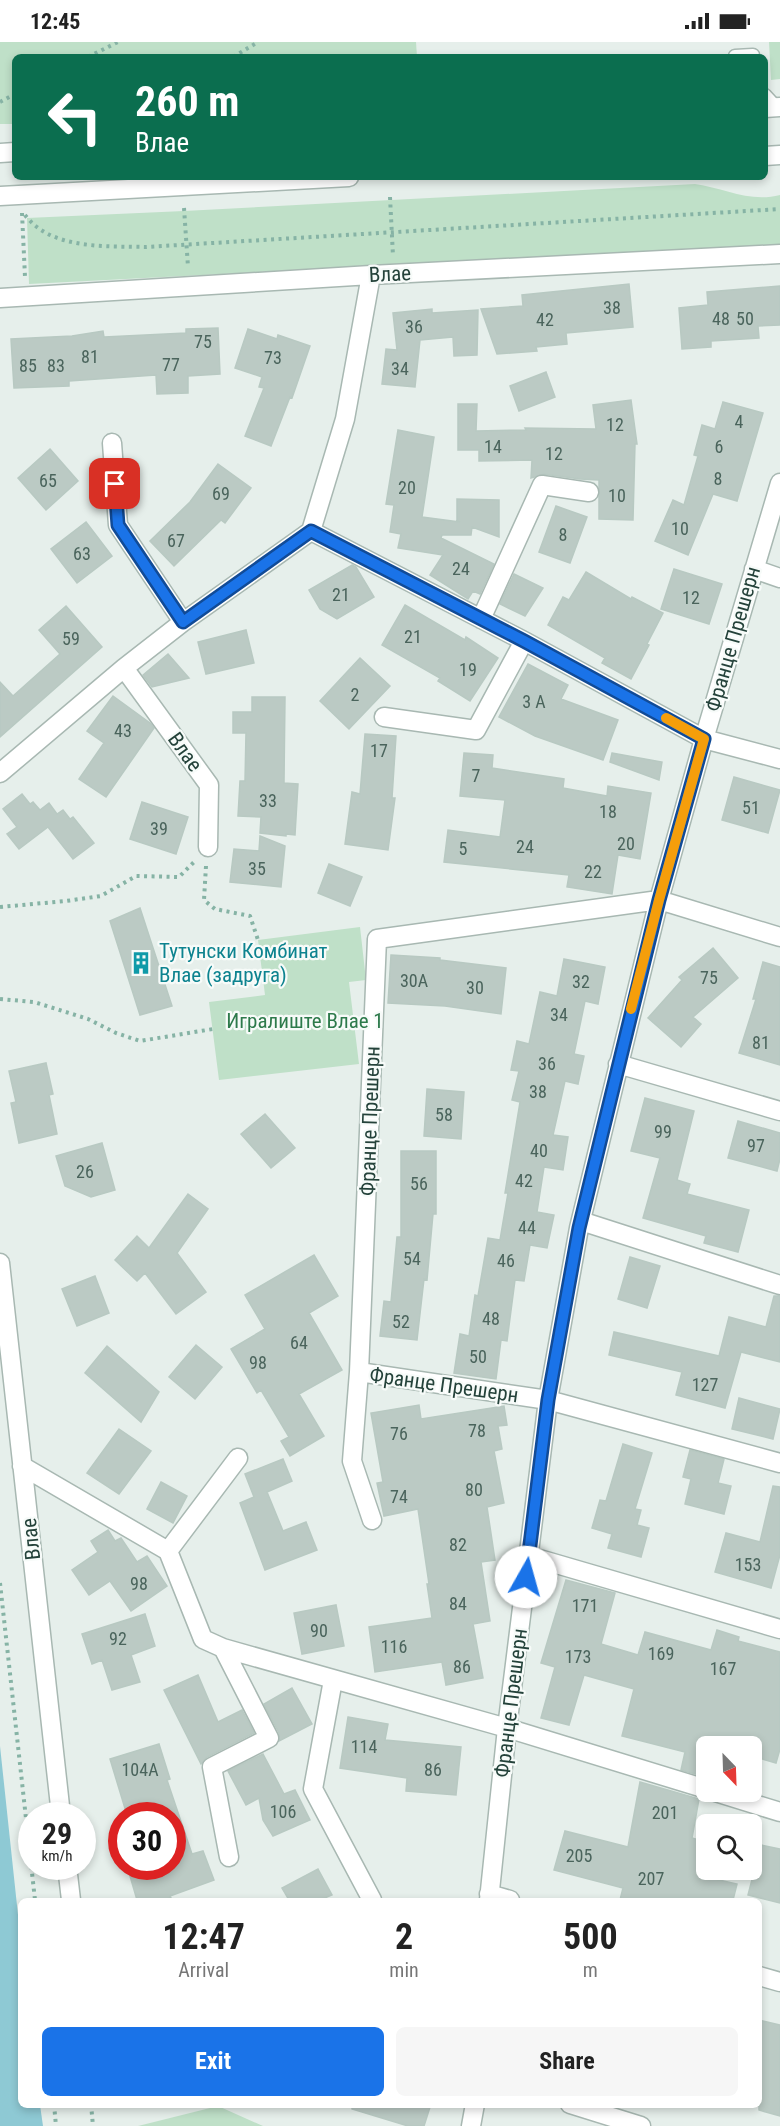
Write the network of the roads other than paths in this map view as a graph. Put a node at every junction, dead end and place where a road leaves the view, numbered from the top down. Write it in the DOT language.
graph roads {
  1 [pos="294,180"];
  2 [pos="0,196"];
  3 [pos="780,254"];
  4 [pos="371,275"];
  5 [pos="0,298"];
  6 [pos="112,444"];
  7 [pos="780,483"];
  8 [pos="589,492"];
  9 [pos="311,531"];
  10 [pos="754,569"];
  11 [pos="780,578"];
  12 [pos="481,619"];
  13 [pos="183,622"];
  14 [pos="524,641"];
  15 [pos="124,668"];
  16 [pos="384,717"];
  17 [pos="704,739"];
  18 [pos="780,759"];
  19 [pos="0,773"];
  20 [pos="208,847"];
  21 [pos="659,900"];
  22 [pos="780,937"];
  23 [pos="618,1064"];
  24 [pos="780,1111"];
  25 [pos="581,1221"];
  26 [pos="0,1263"];
  27 [pos="780,1284"];
  28 [pos="359,1372"];
  29 [pos="548,1400"];
  30 [pos="238,1458"];
  31 [pos="780,1463"];
  32 [pos="22,1466"];
  33 [pos="372,1520"];
  34 [pos="168,1551"];
  35 [pos="529,1556"];
  36 [pos="780,1629"];
  37 [pos="223,1648"];
  38 [pos="333,1680"];
  39 [pos="507,1728"];
  40 [pos="696,1786"];
  41 [pos="60,1802"];
  42 [pos="748,1802"];
  43 [pos="780,1812"];
  44 [pos="229,1857"];
  45 [pos="69,1880"];
  46 [pos="489,1897"];
  47 [pos="71,1898"];
  48 [pos="371,1898"];
  49 [pos="762,1977"];
  50 [pos="780,1982"];
  51 [pos="474,2108"];
  52 [pos="583,2108"];
  53 [pos="471,2126"];
  54 [pos="641,2126"];
  1 -- 2 [label="street"];
  3 -- 4 [label="street, Влае"];
  4 -- 5 [label="street, Влае"];
  4 -- 9 [label="street"];
  6 -- 13 [label="street"];
  7 -- 10 [label="street, Францe Прешерн"];
  8 -- 12 [label="street"];
  9 -- 12 [label="street"];
  9 -- 13 [label="street"];
  10 -- 11 [label="street"];
  10 -- 17 [label="street, Францe Прешерн"];
  12 -- 14 [label="street"];
  13 -- 15 [label="street"];
  14 -- 16 [label="street"];
  14 -- 17 [label="street"];
  15 -- 19 [label="street"];
  15 -- 20 [label="street, Влае"];
  17 -- 18 [label="street"];
  17 -- 21 [label="street, Францe Прешерн"];
  21 -- 22 [label="street, Францe Прешерн"];
  21 -- 23 [label="street, Францe Прешерн"];
  21 -- 28 [label="street, Францe Прешерн"];
  23 -- 24 [label="street"];
  23 -- 25 [label="street, Францe Прешерн"];
  25 -- 27 [label="street"];
  25 -- 29 [label="street, Францe Прешерн"];
  26 -- 32 [label="street, Влае"];
  28 -- 29 [label="street, Франце Прешерн"];
  28 -- 33 [label="street, Франце Прешерн"];
  29 -- 31 [label="street, Франце Прешерн"];
  29 -- 35 [label="street, Францe Прешерн"];
  30 -- 34 [label="street"];
  32 -- 34 [label="street"];
  32 -- 41 [label="street, Влае"];
  34 -- 37 [label="street"];
  35 -- 36 [label="street"];
  35 -- 39 [label="street, Францe Прешерн"];
  37 -- 38 [label="street"];
  37 -- 44 [label="street"];
  38 -- 39 [label="street"];
  38 -- 48 [label="street"];
  39 -- 40 [label="street"];
  39 -- 46 [label="street, Францe Прешерн"];
  42 -- 43 [label="street"];
  45 -- 47 [label="street"];
  49 -- 50 [label="street"];
  51 -- 53 [label="street"];
  52 -- 54 [label="street"];
}
